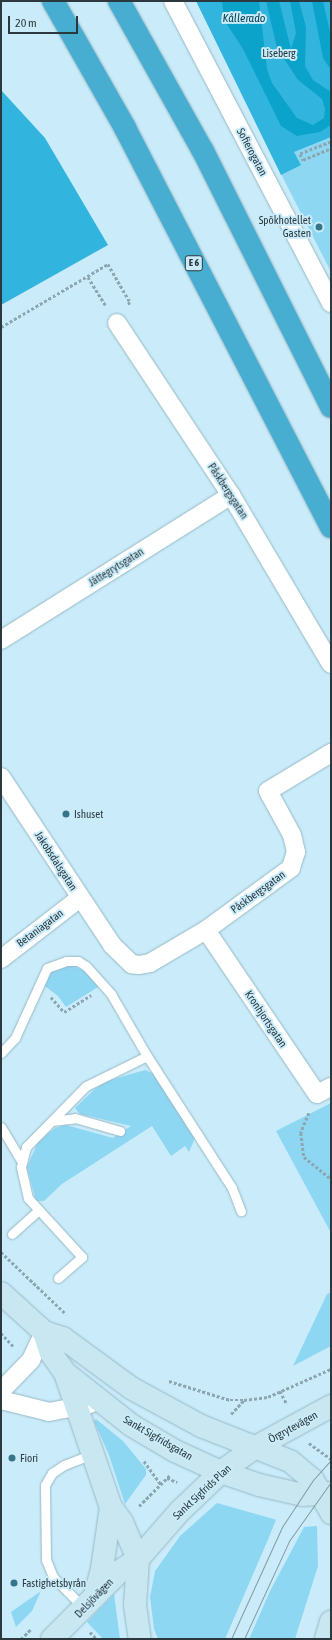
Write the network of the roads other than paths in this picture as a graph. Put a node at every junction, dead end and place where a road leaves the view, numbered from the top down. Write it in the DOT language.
graph roads {
  1 [pos="53,1"];
  2 [pos="119,1"];
  3 [pos="173,1"];
  4 [pos="331,303"];
  5 [pos="117,322"];
  6 [pos="331,407"];
  7 [pos="231,495"];
  8 [pos="331,527"];
  9 [pos="1,640"];
  10 [pos="331,664"];
  11 [pos="331,753"];
  12 [pos="1,777"];
  13 [pos="80,898"];
  14 [pos="206,930"];
  15 [pos="112,945"];
  16 [pos="1,959"];
  17 [pos="1,1053"];
  18 [pos="147,1056"];
  19 [pos="324,1090"];
  20 [pos="51,1122"];
  21 [pos="1,1127"];
  22 [pos="120,1131"];
  23 [pos="22,1162"];
  24 [pos="39,1210"];
  25 [pos="241,1211"];
  26 [pos="12,1234"];
  27 [pos="58,1278"];
  28 [pos="1,1292"];
  29 [pos="44,1332"];
  30 [pos="65,1373"];
  31 [pos="1,1392"];
  32 [pos="1,1400"];
  33 [pos="100,1401"];
  34 [pos="331,1406"];
  35 [pos="77,1407"];
  36 [pos="254,1448"];
  37 [pos="94,1454"];
  38 [pos="221,1472"];
  39 [pos="328,1500"];
  40 [pos="111,1507"];
  41 [pos="138,1559"];
  42 [pos="90,1602"];
  43 [pos="331,1622"];
  44 [pos="52,1639"];
  45 [pos="140,1639"];
  46 [pos="326,1639"];
  1 -- 8 [label="highway, E 6"];
  2 -- 6 [label="highway"];
  3 -- 4 [label="street, Sofierogatan"];
  5 -- 7 [label="street, Påskbergsgatan"];
  7 -- 9 [label="street, Jättegrytsgatan"];
  7 -- 10 [label="street, Påskbergsgatan"];
  11 -- 14 [label="street, Påskbergsgatan"];
  12 -- 13 [label="street, Jakobsdalsgatan"];
  13 -- 15 [label="street, Jakobsdalsgatan"];
  13 -- 16 [label="street, Betaniagatan"];
  14 -- 15 [label="street, Påskbergsgatan"];
  14 -- 19 [label="street, Kronhjortsgatan"];
  17 -- 18 [label="lane"];
  18 -- 20 [label="lane"];
  18 -- 25 [label="lane"];
  20 -- 22 [label="lane"];
  20 -- 23 [label="lane"];
  21 -- 23 [label="lane"];
  23 -- 24 [label="lane"];
  24 -- 26 [label="lane"];
  24 -- 27 [label="lane"];
  28 -- 29 [label="street, Sankt Sigfridsgatan"];
  29 -- 30 [label="street, Sankt Sigfridsgatan"];
  29 -- 31 [label="street"];
  29 -- 36 [label="street, Sankt Sigfridsgatan"];
  30 -- 33 [label="street, Sankt Sigfridsgatan"];
  30 -- 35 [label="street, Sankt Sigfridsgatan"];
  32 -- 35 [label="street"];
  33 -- 35 [label="street"];
  33 -- 38 [label="street, Sankt Sigfridsgatan"];
  34 -- 36 [label="street, Örgrytevägen"];
  35 -- 37 [label="street, Sankt Sigfridsgatan"];
  36 -- 38 [label="street, Sankt Sigfrids Plan"];
  36 -- 39 [label="street"];
  37 -- 40 [label="street, Sankt Sigfridsgatan"];
  37 -- 42 [label="lane"];
  38 -- 39 [label="street, Sankt Sigfridsgatan"];
  38 -- 41 [label="street, Sankt Sigfrids Plan"];
  40 -- 41 [label="street, Sankt Sigfridsgatan"];
  40 -- 42 [label="street, Sankt Sigfridsgatan"];
  41 -- 42 [label="street, Delsjövägen"];
  41 -- 45 [label="street"];
  42 -- 44 [label="street, Delsjövägen"];
  43 -- 46 [label="street"];
}
